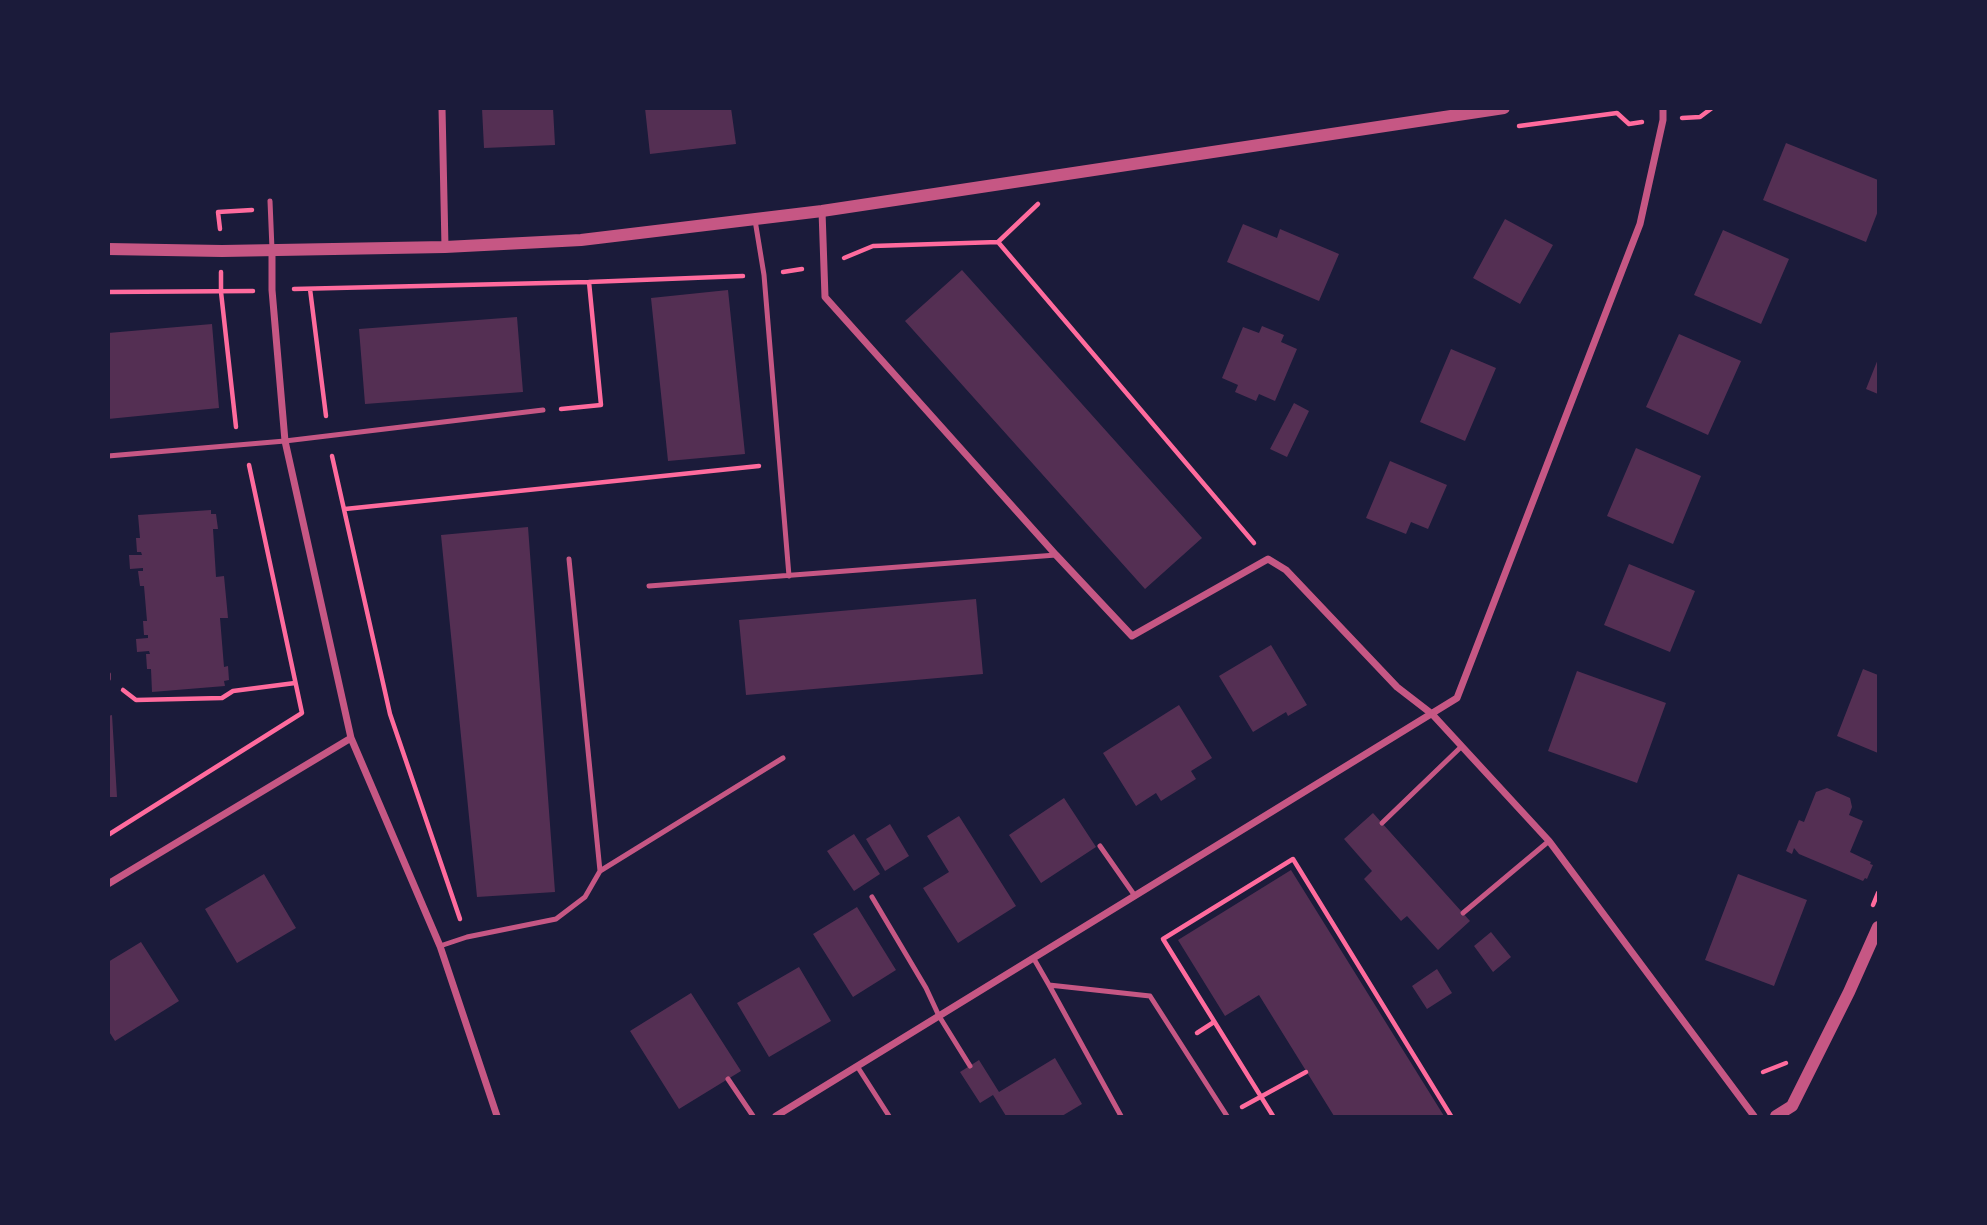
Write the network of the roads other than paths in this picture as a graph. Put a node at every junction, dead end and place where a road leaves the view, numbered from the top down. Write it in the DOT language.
graph roads {
  1 [pos="442,108"];
  2 [pos="1504,108"];
  3 [pos="1663,108"];
  4 [pos="270,201"];
  5 [pos="822,211"];
  6 [pos="755,220"];
  7 [pos="446,247"];
  8 [pos="272,248"];
  9 [pos="108,249"];
  10 [pos="543,410"];
  11 [pos="285,441"];
  12 [pos="108,456"];
  13 [pos="1056,555"];
  14 [pos="569,559"];
  15 [pos="789,576"];
  16 [pos="649,586"];
  17 [pos="1432,713"];
  18 [pos="351,738"];
  19 [pos="1462,746"];
  20 [pos="783,758"];
  21 [pos="1382,823"];
  22 [pos="1549,841"];
  23 [pos="1100,845"];
  24 [pos="600,871"];
  25 [pos="108,884"];
  26 [pos="1135,896"];
  27 [pos="872,897"];
  28 [pos="1463,913"];
  29 [pos="1878,927"];
  30 [pos="440,946"];
  31 [pos="1034,959"];
  32 [pos="1049,985"];
  33 [pos="939,1016"];
  34 [pos="857,1066"];
  35 [pos="970,1066"];
  36 [pos="728,1079"];
  37 [pos="497,1116"];
  38 [pos="753,1116"];
  39 [pos="776,1116"];
  40 [pos="889,1116"];
  41 [pos="1121,1116"];
  42 [pos="1226,1116"];
  43 [pos="1755,1116"];
  44 [pos="1776,1116"];
  1 -- 7 [label="street"];
  2 -- 5 [label="street"];
  3 -- 17 [label="street"];
  4 -- 8 [label="lane"];
  5 -- 6 [label="street"];
  5 -- 13 [label="street"];
  6 -- 7 [label="street"];
  6 -- 15 [label="lane"];
  7 -- 8 [label="street"];
  8 -- 9 [label="street"];
  8 -- 11 [label="street"];
  10 -- 11 [label="lane"];
  11 -- 12 [label="lane"];
  11 -- 18 [label="street"];
  13 -- 15 [label="lane"];
  13 -- 17 [label="street"];
  14 -- 24 [label="lane"];
  15 -- 16 [label="lane"];
  17 -- 19 [label="street"];
  17 -- 26 [label="street"];
  18 -- 25 [label="street"];
  18 -- 30 [label="street"];
  19 -- 21 [label="lane"];
  19 -- 22 [label="street"];
  20 -- 24 [label="lane"];
  22 -- 28 [label="lane"];
  22 -- 43 [label="street"];
  23 -- 26 [label="lane"];
  24 -- 30 [label="lane"];
  26 -- 31 [label="street"];
  27 -- 33 [label="lane"];
  29 -- 44 [label="street"];
  30 -- 37 [label="street"];
  31 -- 32 [label="lane"];
  31 -- 33 [label="street"];
  32 -- 41 [label="lane"];
  32 -- 42 [label="lane"];
  33 -- 34 [label="street"];
  33 -- 35 [label="lane"];
  34 -- 39 [label="street"];
  34 -- 40 [label="lane"];
  36 -- 38 [label="lane"];
}
